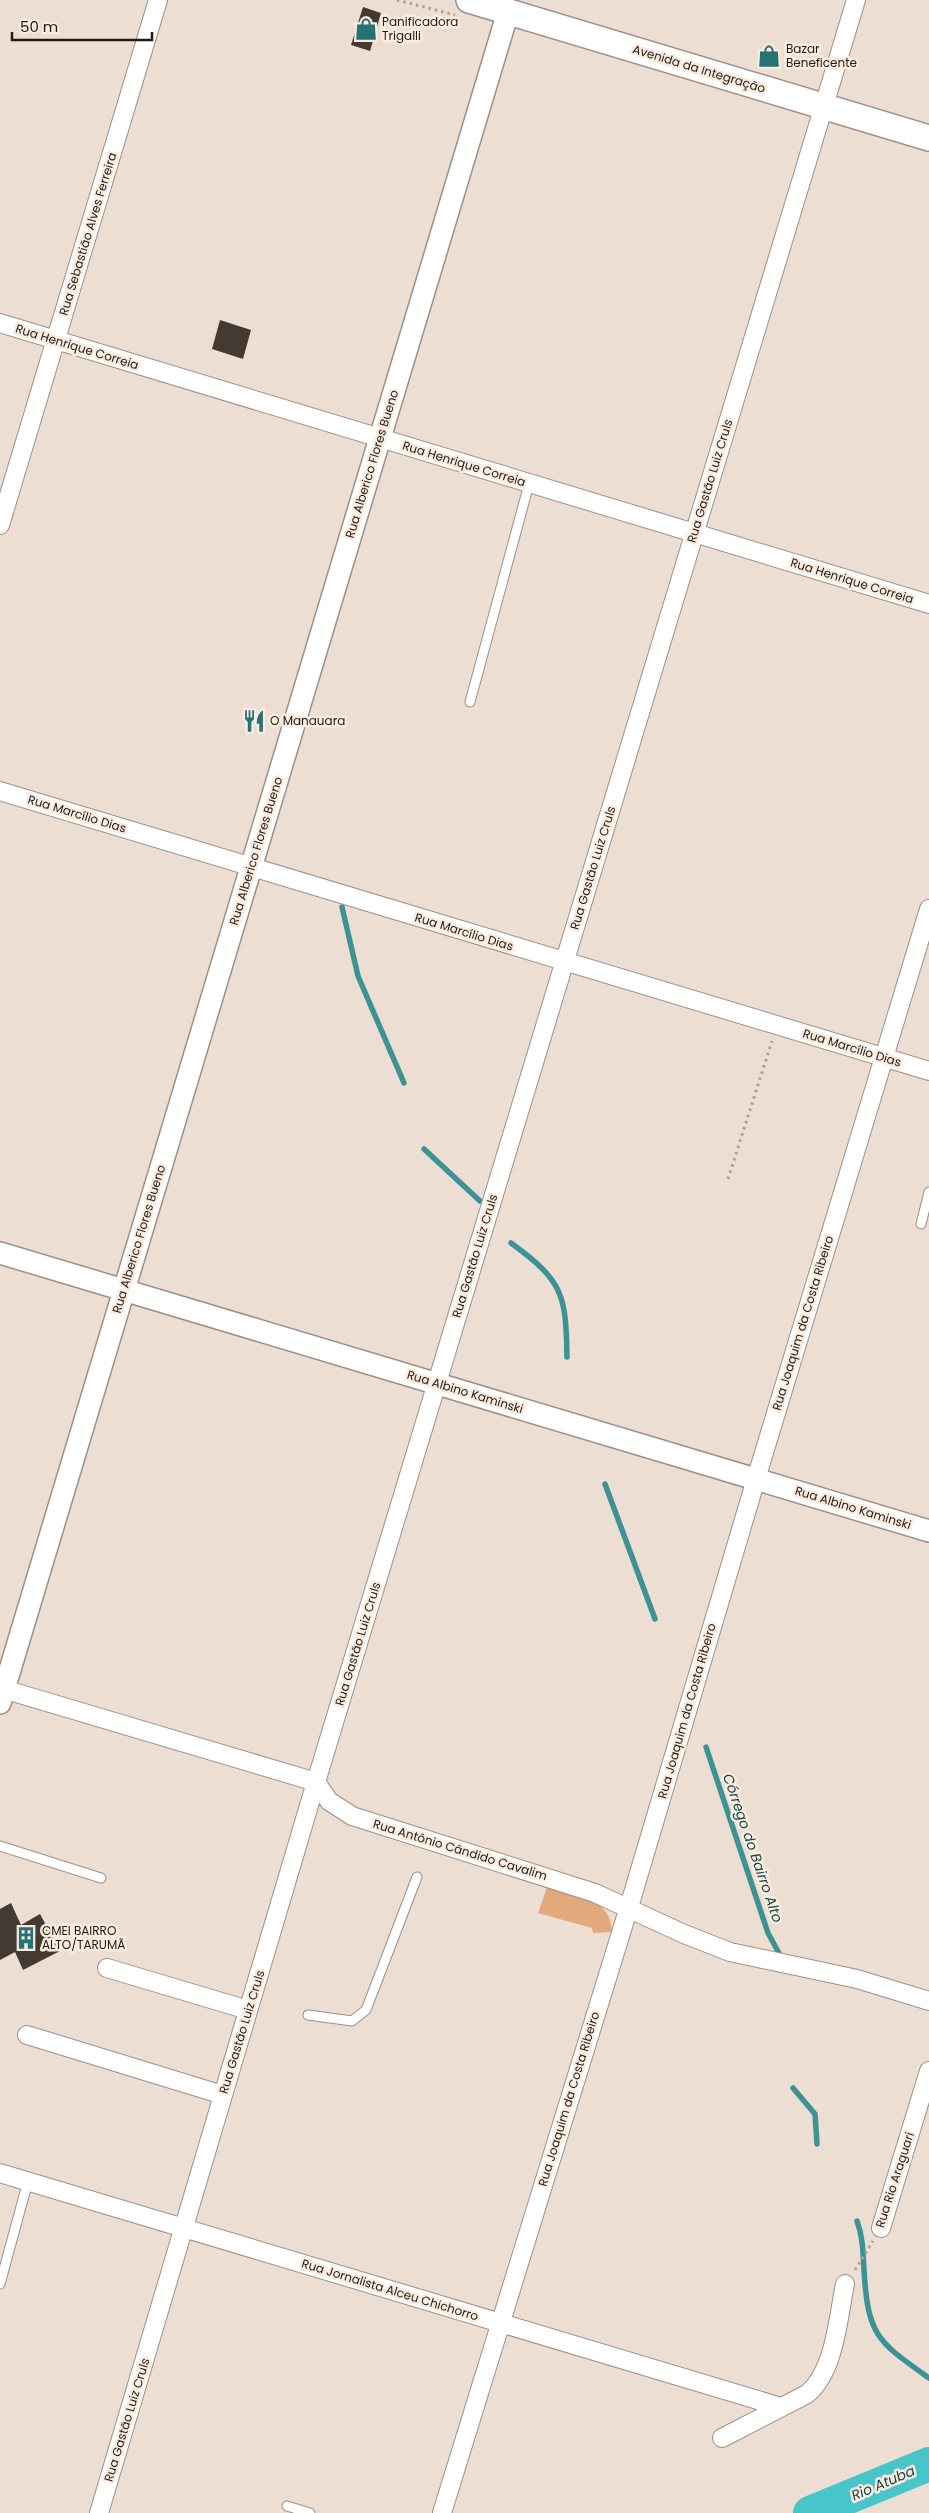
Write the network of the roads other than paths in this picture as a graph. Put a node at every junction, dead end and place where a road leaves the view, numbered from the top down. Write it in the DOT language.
graph roads {
  1 [pos="158,0"];
  2 [pos="856,0"];
  3 [pos="510,6"];
  4 [pos="466,8"];
  5 [pos="824,106"];
  6 [pos="929,138"];
  7 [pos="0,324"];
  8 [pos="56,340"];
  9 [pos="380,438"];
  10 [pos="529,484"];
  11 [pos="0,525"];
  12 [pos="694,534"];
  13 [pos="929,604"];
  14 [pos="470,702"];
  15 [pos="0,791"];
  16 [pos="251,867"];
  17 [pos="929,909"];
  18 [pos="565,962"];
  19 [pos="884,1058"];
  20 [pos="929,1072"];
  21 [pos="929,1192"];
  22 [pos="921,1224"];
  23 [pos="0,1253"];
  24 [pos="124,1290"];
  25 [pos="437,1384"];
  26 [pos="756,1479"];
  27 [pos="928,1528"];
  28 [pos="1,1693"];
  29 [pos="316,1782"];
  30 [pos="0,1846"];
  31 [pos="417,1877"];
  32 [pos="101,1878"];
  33 [pos="629,1907"];
  34 [pos="106,1968"];
  35 [pos="929,2000"];
  36 [pos="248,2010"];
  37 [pos="308,2015"];
  38 [pos="27,2035"];
  39 [pos="929,2071"];
  40 [pos="223,2095"];
  41 [pos="0,2173"];
  42 [pos="28,2181"];
  43 [pos="184,2228"];
  44 [pos="881,2228"];
  45 [pos="0,2284"];
  46 [pos="845,2284"];
  47 [pos="500,2323"];
  48 [pos="781,2407"];
  49 [pos="722,2438"];
  50 [pos="287,2506"];
  51 [pos="99,2513"];
  52 [pos="310,2513"];
  53 [pos="442,2513"];
  1 -- 8 [label="street, Rua Sebastião Alves Ferreira"];
  2 -- 5 [label="street, Rua Gastão Luiz Cruls"];
  3 -- 4 [label="main road, Avenida da Integração"];
  3 -- 5 [label="main road, Avenida da Integração"];
  3 -- 9 [label="street, Rua Alberico Flores Bueno"];
  5 -- 6 [label="main road, Avenida da Integração"];
  5 -- 12 [label="street, Rua Gastão Luiz Cruls"];
  7 -- 8 [label="street, Rua Henrique Correia"];
  8 -- 9 [label="street, Rua Henrique Correia"];
  8 -- 11 [label="street, Rua Sebastião Alves Ferreira"];
  9 -- 10 [label="street, Rua Henrique Correia"];
  9 -- 16 [label="street, Rua Alberico Flores Bueno"];
  10 -- 12 [label="street, Rua Henrique Correia"];
  10 -- 14 [label="lane"];
  12 -- 13 [label="street, Rua Henrique Correia"];
  12 -- 18 [label="street, Rua Gastão Luiz Cruls"];
  15 -- 16 [label="street, Rua Marcílio Dias"];
  16 -- 18 [label="street, Rua Marcílio Dias"];
  16 -- 24 [label="street, Rua Alberico Flores Bueno"];
  17 -- 19 [label="street, Rua Joaquim da Costa Ribeiro"];
  18 -- 19 [label="street, Rua Marcílio Dias"];
  18 -- 25 [label="street, Rua Gastão Luiz Cruls"];
  19 -- 20 [label="street, Rua Marcílio Dias"];
  19 -- 26 [label="street, Rua Joaquim da Costa Ribeiro"];
  21 -- 22 [label="lane"];
  23 -- 24 [label="street, Rua Albino Kaminski"];
  24 -- 25 [label="street, Rua Albino Kaminski"];
  24 -- 28 [label="street, Rua Alberico Flores Bueno"];
  25 -- 26 [label="street, Rua Albino Kaminski"];
  25 -- 29 [label="street, Rua Gastão Luiz Cruls"];
  26 -- 27 [label="street, Rua Albino Kaminski"];
  26 -- 33 [label="street, Rua Joaquim da Costa Ribeiro"];
  28 -- 29 [label="street"];
  29 -- 33 [label="street, Rua Antônio Cândido Cavalim"];
  29 -- 36 [label="street, Rua Gastão Luiz Cruls"];
  30 -- 32 [label="lane"];
  31 -- 37 [label="lane"];
  33 -- 35 [label="street, Rua Antônio Cândido Cavalim"];
  33 -- 47 [label="street, Rua Joaquim da Costa Ribeiro"];
  34 -- 36 [label="street"];
  36 -- 40 [label="street, Rua Gastão Luiz Cruls"];
  38 -- 40 [label="street"];
  39 -- 44 [label="street, Rua Rio Araguari"];
  40 -- 43 [label="street, Rua Gastão Luiz Cruls"];
  41 -- 42 [label="street, Rua Jornalista Alceu Chichorro"];
  42 -- 43 [label="street, Rua Jornalista Alceu Chichorro"];
  42 -- 45 [label="lane"];
  43 -- 47 [label="street, Rua Jornalista Alceu Chichorro"];
  43 -- 51 [label="street, Rua Gastão Luiz Cruls"];
  46 -- 48 [label="street"];
  47 -- 48 [label="street, Rua Jornalista Alceu Chichorro"];
  47 -- 53 [label="street, Rua Joaquim da Costa Ribeiro"];
  48 -- 49 [label="street"];
  50 -- 52 [label="lane"];
}
